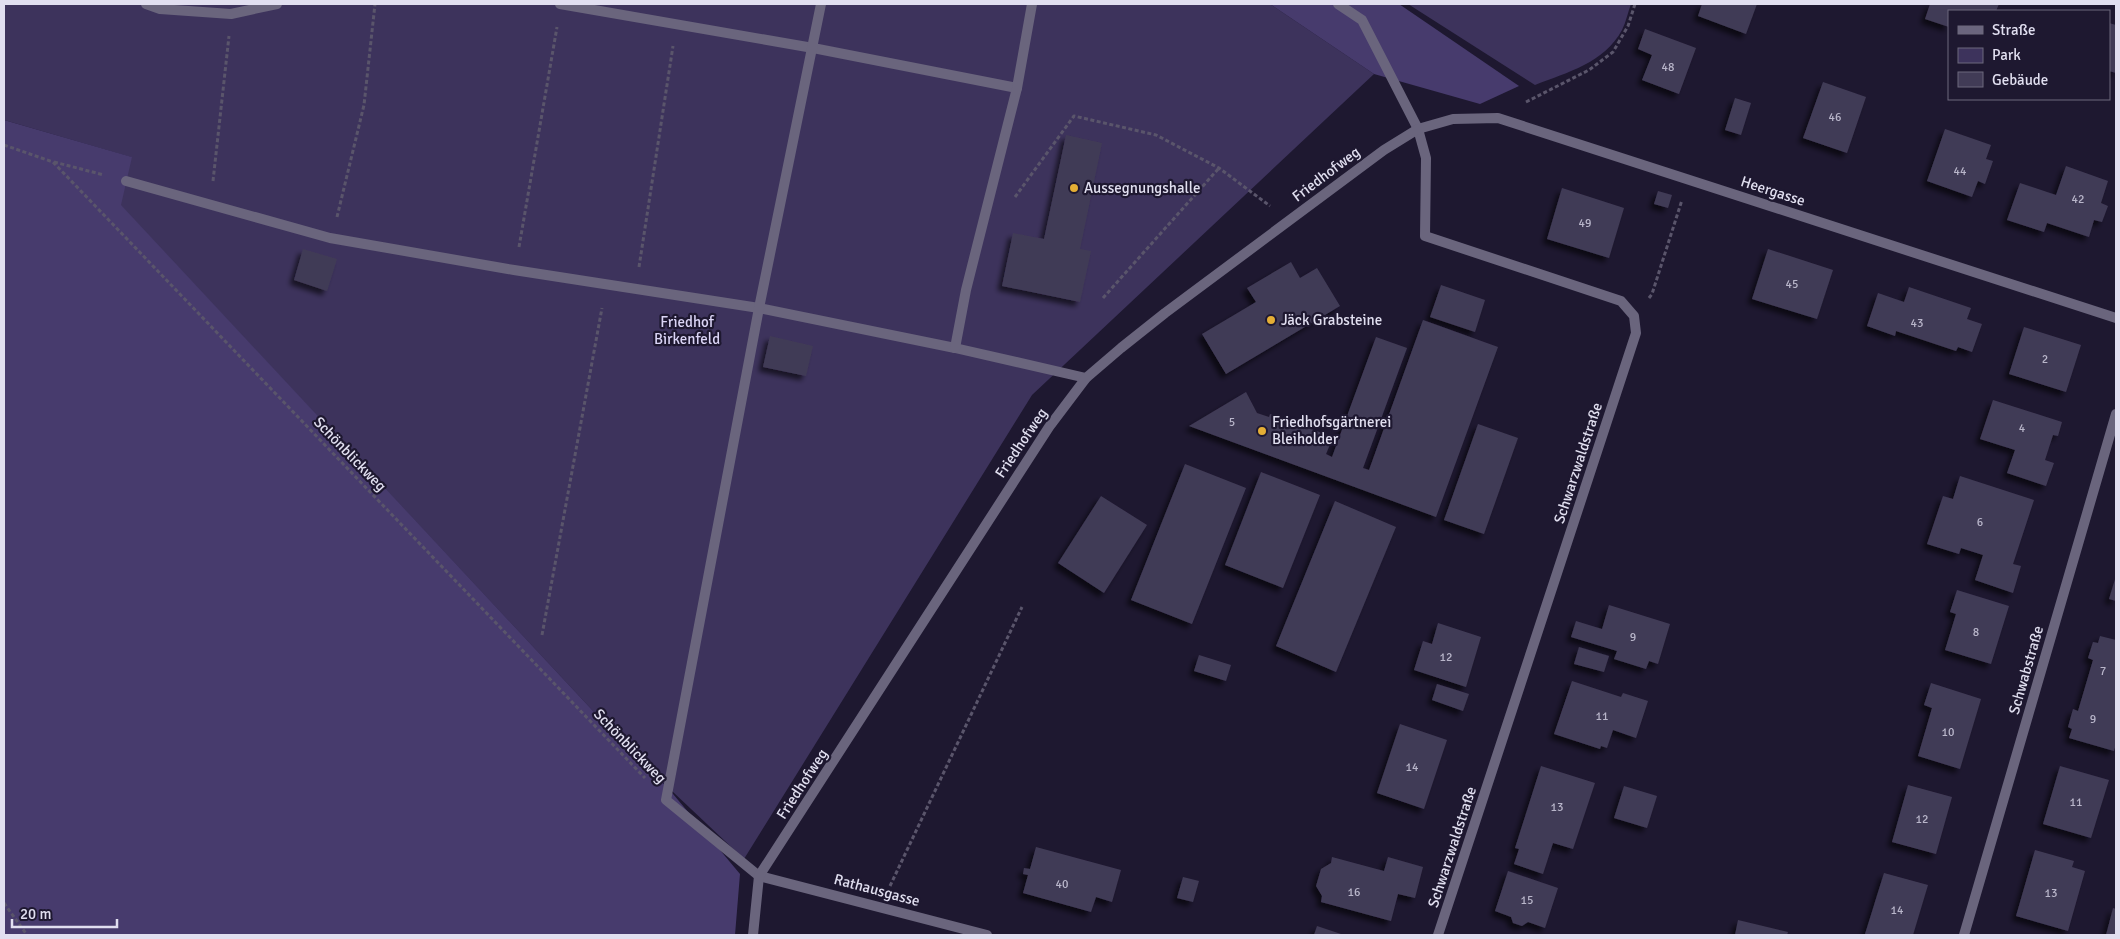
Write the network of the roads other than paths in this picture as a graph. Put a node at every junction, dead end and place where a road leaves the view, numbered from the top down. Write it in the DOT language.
graph roads {
  1 [pos="146,4"];
  2 [pos="277,4"];
  3 [pos="560,4"];
  4 [pos="821,4"];
  5 [pos="1032,4"];
  6 [pos="1338,4"];
  7 [pos="814,48"];
  8 [pos="1016,88"];
  9 [pos="1418,129"];
  10 [pos="126,181"];
  11 [pos="759,308"];
  12 [pos="2116,318"];
  13 [pos="955,348"];
  14 [pos="1086,378"];
  15 [pos="2116,414"];
  16 [pos="759,876"];
  17 [pos="753,935"];
  18 [pos="987,935"];
  19 [pos="1438,935"];
  20 [pos="1964,935"];
  1 -- 2 [label="street"];
  3 -- 7 [label="street"];
  4 -- 7 [label="street"];
  5 -- 8 [label="street"];
  6 -- 9 [label="street"];
  7 -- 8 [label="street"];
  7 -- 11 [label="street"];
  8 -- 13 [label="street"];
  9 -- 12 [label="street, Heergasse"];
  9 -- 14 [label="street, Friedhofweg"];
  9 -- 19 [label="street, Schwarzwaldstraße"];
  10 -- 11 [label="street"];
  11 -- 13 [label="street"];
  11 -- 16 [label="street"];
  13 -- 14 [label="street"];
  14 -- 16 [label="street, Friedhofweg"];
  15 -- 20 [label="street, Schwabstraße"];
  16 -- 17 [label="street"];
  16 -- 18 [label="street, Rathausgasse"];
}
